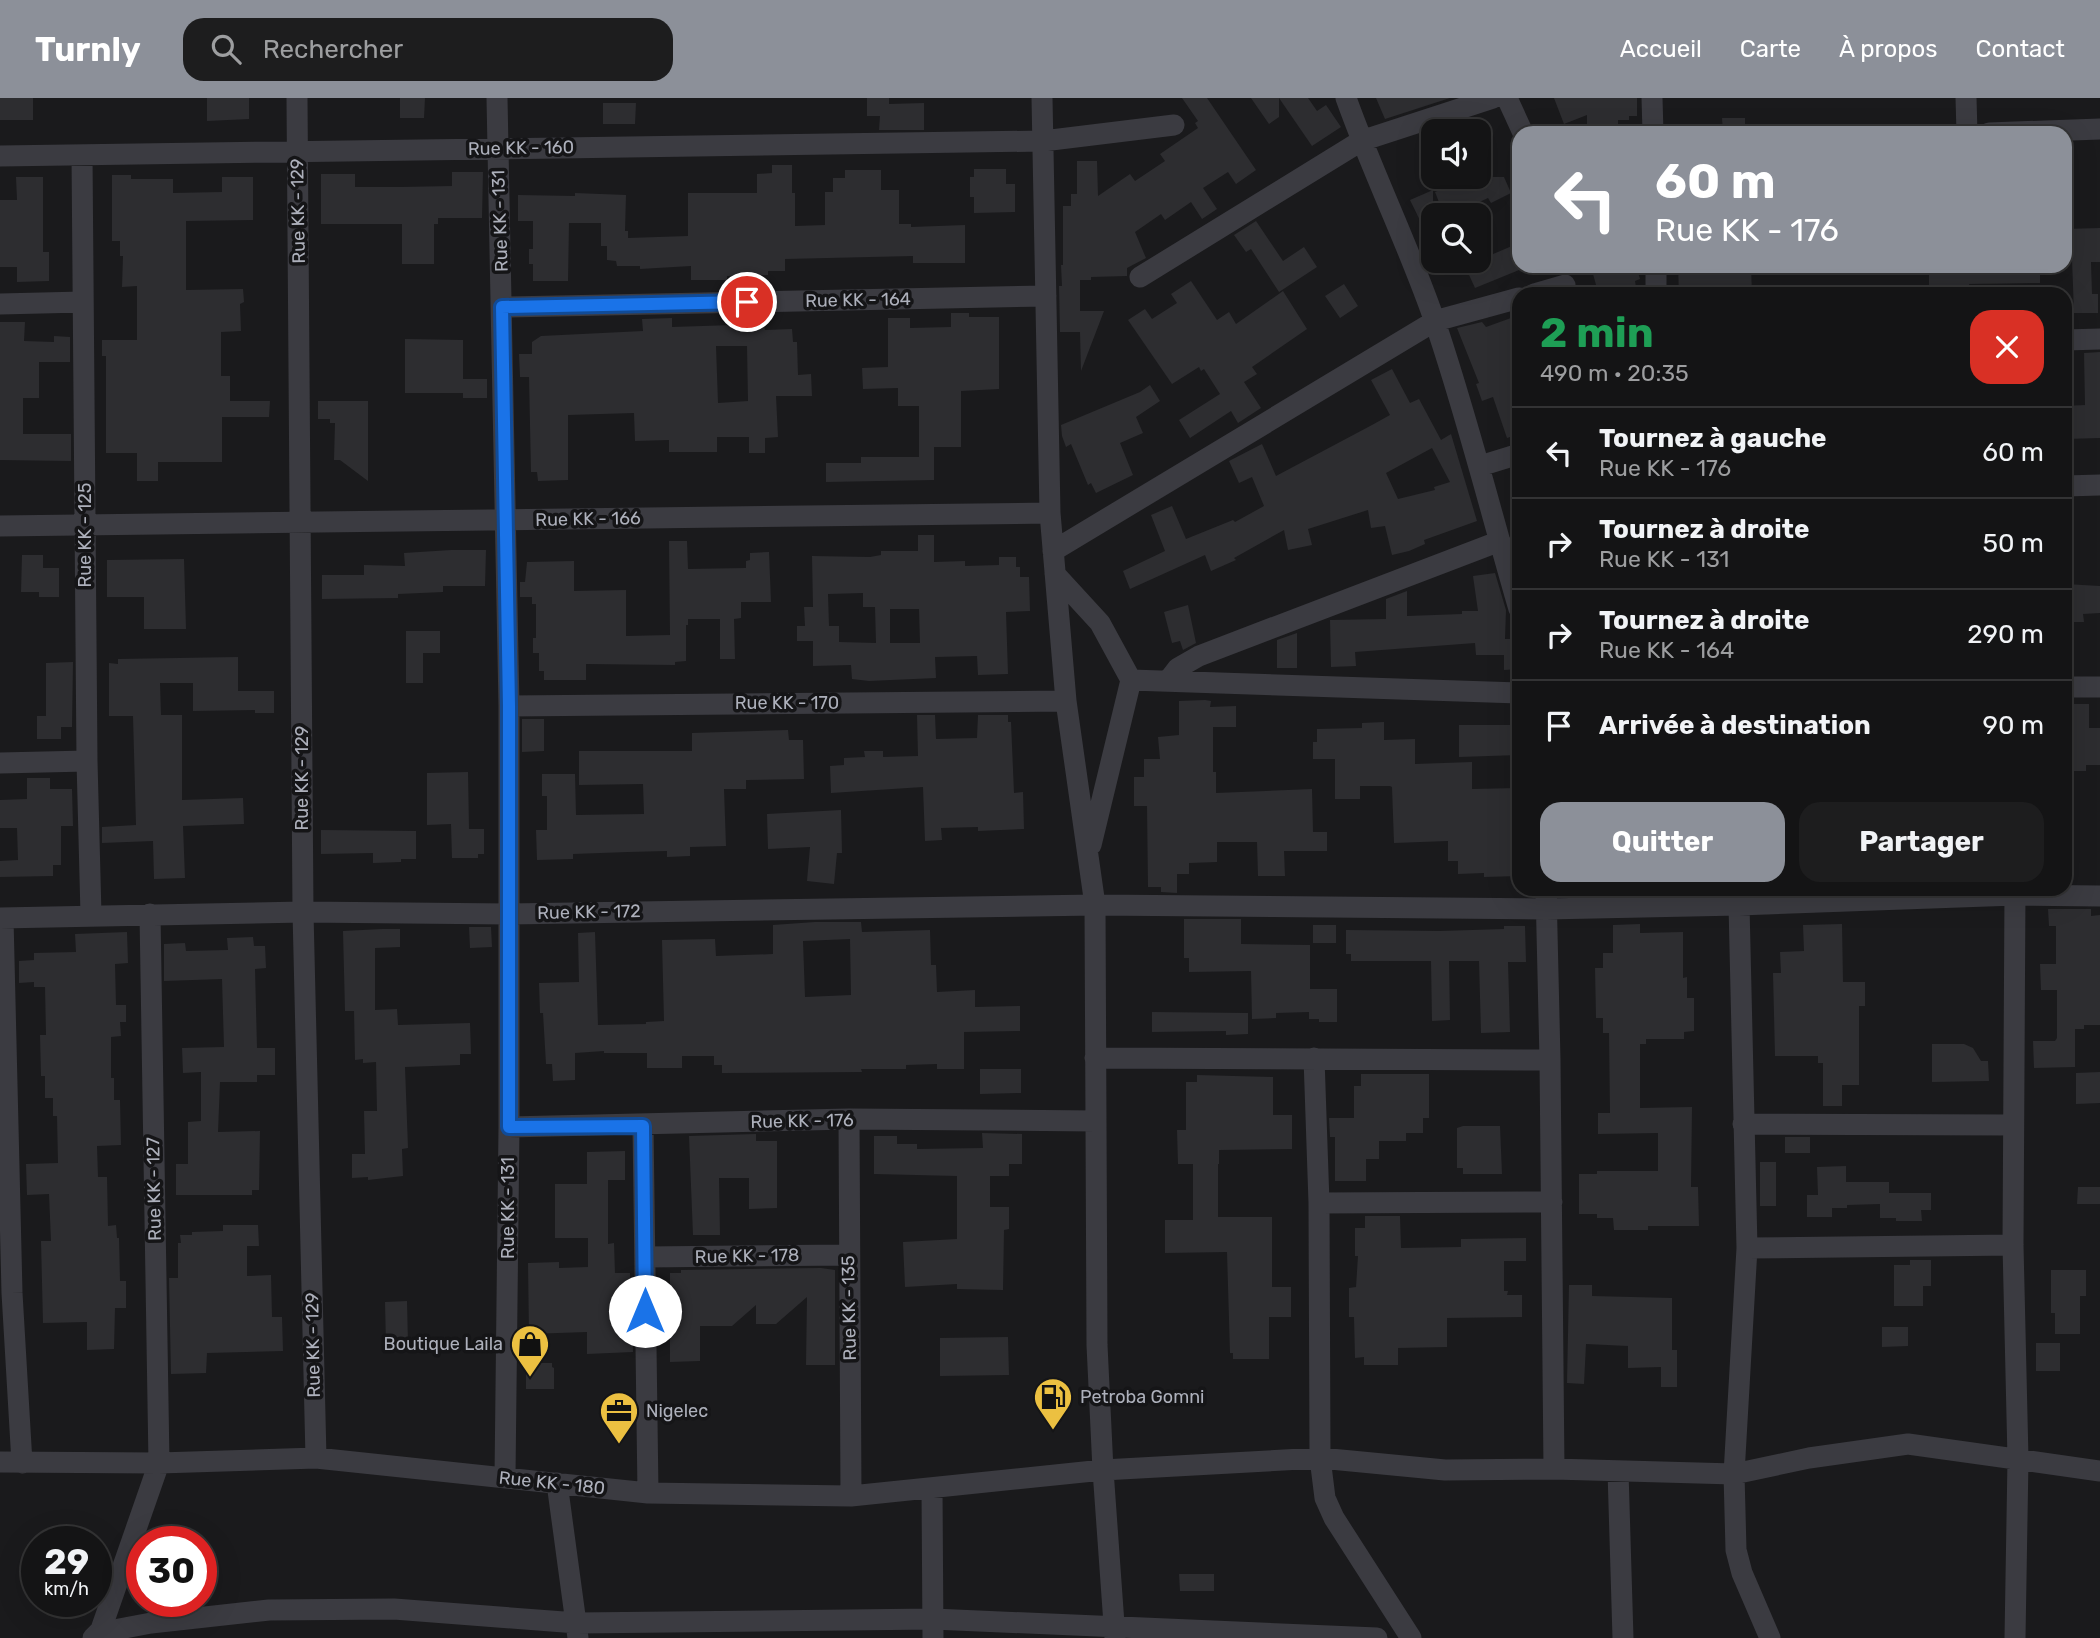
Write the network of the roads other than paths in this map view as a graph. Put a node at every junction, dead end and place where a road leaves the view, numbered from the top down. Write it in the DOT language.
graph roads {
  1 [pos="297,98"];
  2 [pos="498,98"];
  3 [pos="1042,98"];
  4 [pos="1346,98"];
  5 [pos="1493,98"];
  6 [pos="1507,98"];
  7 [pos="1652,98"];
  8 [pos="1966,98"];
  9 [pos="1174,125"];
  10 [pos="1520,126"];
  11 [pos="1653,126"];
  12 [pos="1967,126"];
  13 [pos="2100,129"];
  14 [pos="2072,130"];
  15 [pos="1043,141"];
  16 [pos="1362,141"];
  17 [pos="498,149"];
  18 [pos="298,151"];
  19 [pos="82,155"];
  20 [pos="0,156"];
  21 [pos="1140,277"];
  22 [pos="1045,296"];
  23 [pos="1512,300"];
  24 [pos="83,302"];
  25 [pos="0,304"];
  26 [pos="502,307"];
  27 [pos="1435,321"];
  28 [pos="2100,339"];
  29 [pos="2072,340"];
  30 [pos="1512,456"];
  31 [pos="1480,466"];
  32 [pos="2100,485"];
  33 [pos="2072,486"];
  34 [pos="1050,513"];
  35 [pos="504,520"];
  36 [pos="302,522"];
  37 [pos="85,525"];
  38 [pos="0,526"];
  39 [pos="1500,541"];
  40 [pos="1053,551"];
  41 [pos="1055,575"];
  42 [pos="1512,583"];
  43 [pos="1131,680"];
  44 [pos="1168,681"];
  45 [pos="2072,687"];
  46 [pos="2100,687"];
  47 [pos="1512,693"];
  48 [pos="1066,701"];
  49 [pos="509,706"];
  50 [pos="87,761"];
  51 [pos="0,764"];
  52 [pos="1088,858"];
  53 [pos="2072,895"];
  54 [pos="1930,896"];
  55 [pos="2015,896"];
  56 [pos="2100,896"];
  57 [pos="1546,899"];
  58 [pos="1095,905"];
  59 [pos="1739,905"];
  60 [pos="303,912"];
  61 [pos="150,914"];
  62 [pos="509,914"];
  63 [pos="91,915"];
  64 [pos="1,918"];
  65 [pos="1095,1058"];
  66 [pos="1314,1058"];
  67 [pos="1550,1059"];
  68 [pos="849,1119"];
  69 [pos="1096,1121"];
  70 [pos="1743,1124"];
  71 [pos="2014,1125"];
  72 [pos="643,1126"];
  73 [pos="509,1127"];
  74 [pos="1552,1202"];
  75 [pos="1319,1203"];
  76 [pos="2013,1245"];
  77 [pos="1747,1248"];
  78 [pos="848,1255"];
  79 [pos="646,1257"];
  80 [pos="316,1458"];
  81 [pos="1320,1458"];
  82 [pos="2018,1459"];
  83 [pos="0,1462"];
  84 [pos="22,1463"];
  85 [pos="159,1463"];
  86 [pos="1554,1469"];
  87 [pos="1103,1471"];
  88 [pos="1618,1471"];
  89 [pos="2100,1471"];
  90 [pos="1734,1474"];
  91 [pos="505,1477"];
  92 [pos="556,1483"];
  93 [pos="932,1489"];
  94 [pos="648,1493"];
  95 [pos="851,1496"];
  96 [pos="933,1629"];
  97 [pos="577,1631"];
  98 [pos="1115,1632"];
  99 [pos="96,1636"];
  100 [pos="1377,1638"];
  101 [pos="1411,1638"];
  102 [pos="1623,1638"];
  103 [pos="1770,1638"];
  104 [pos="2015,1638"];
  1 -- 18 [label="street, Rue KK - 129"];
  2 -- 17 [label="street, Rue KK - 131"];
  3 -- 15 [label="street"];
  4 -- 16 [label="street"];
  5 -- 16 [label="street"];
  6 -- 10 [label="street"];
  7 -- 11 [label="street"];
  8 -- 12 [label="street"];
  9 -- 15 [label="street, Rue KK - 160"];
  13 -- 14 [label="street"];
  15 -- 17 [label="street, Rue KK - 160"];
  15 -- 22 [label="street"];
  16 -- 21 [label="street"];
  16 -- 27 [label="street"];
  17 -- 18 [label="street, Rue KK - 160"];
  17 -- 26 [label="street, Rue KK - 131"];
  18 -- 19 [label="street, Rue KK - 160"];
  18 -- 36 [label="street, Rue KK - 129"];
  19 -- 20 [label="street, Rue KK - 160"];
  19 -- 24 [label="street, Rue KK - 125"];
  22 -- 26 [label="street, Rue KK - 164"];
  22 -- 34 [label="street"];
  23 -- 27 [label="street"];
  24 -- 25 [label="street"];
  24 -- 37 [label="street, Rue KK - 125"];
  26 -- 35 [label="street, Rue KK - 131"];
  27 -- 31 [label="street"];
  27 -- 40 [label="street"];
  28 -- 29 [label="street"];
  30 -- 31 [label="street"];
  31 -- 39 [label="street"];
  32 -- 33 [label="street"];
  34 -- 35 [label="street, Rue KK - 166"];
  34 -- 40 [label="street"];
  35 -- 36 [label="street, Rue KK - 166"];
  35 -- 49 [label="street, Rue KK - 131"];
  36 -- 37 [label="street, Rue KK - 166"];
  36 -- 60 [label="street, Rue KK - 129"];
  37 -- 38 [label="street, Rue KK - 166"];
  37 -- 50 [label="street, Rue KK - 125"];
  39 -- 42 [label="street"];
  39 -- 44 [label="street"];
  40 -- 41 [label="street"];
  41 -- 43 [label="street"];
  41 -- 48 [label="street"];
  43 -- 44 [label="street"];
  43 -- 52 [label="street"];
  44 -- 47 [label="street"];
  45 -- 46 [label="street"];
  48 -- 49 [label="street, Rue KK - 170"];
  48 -- 52 [label="street"];
  49 -- 62 [label="street, Rue KK - 131"];
  50 -- 51 [label="street"];
  50 -- 63 [label="street, Rue KK - 125"];
  52 -- 58 [label="street"];
  53 -- 56 [label="street, Rue KK - 172"];
  54 -- 59 [label="street, Rue KK - 172"];
  55 -- 71 [label="street"];
  57 -- 58 [label="street, Rue KK - 172"];
  57 -- 59 [label="street, Rue KK - 172"];
  57 -- 67 [label="street"];
  58 -- 62 [label="street, Rue KK - 172"];
  58 -- 65 [label="street"];
  59 -- 70 [label="street"];
  60 -- 61 [label="street, Rue KK - 172"];
  60 -- 62 [label="street, Rue KK - 172"];
  60 -- 80 [label="street, Rue KK - 129"];
  61 -- 63 [label="street, Rue KK - 172"];
  61 -- 85 [label="street, Rue KK - 127"];
  62 -- 73 [label="street, Rue KK - 131"];
  63 -- 64 [label="street, Rue KK - 172"];
  64 -- 84 [label="street"];
  65 -- 66 [label="street"];
  65 -- 69 [label="street"];
  66 -- 67 [label="street"];
  66 -- 75 [label="street"];
  67 -- 74 [label="street"];
  68 -- 69 [label="street, Rue KK - 176"];
  68 -- 72 [label="street, Rue KK - 176"];
  68 -- 78 [label="street, Rue KK - 135"];
  69 -- 87 [label="street"];
  70 -- 71 [label="street"];
  70 -- 77 [label="street"];
  71 -- 76 [label="street"];
  72 -- 73 [label="street, Rue KK - 176"];
  72 -- 79 [label="street"];
  73 -- 91 [label="street, Rue KK - 131"];
  74 -- 75 [label="street"];
  74 -- 86 [label="street"];
  75 -- 81 [label="street"];
  76 -- 77 [label="street"];
  76 -- 82 [label="street"];
  77 -- 90 [label="street"];
  78 -- 79 [label="street, Rue KK - 178"];
  78 -- 95 [label="street, Rue KK - 135"];
  79 -- 94 [label="street"];
  80 -- 85 [label="street, Rue KK - 180"];
  80 -- 91 [label="street, Rue KK - 180"];
  81 -- 86 [label="street, Rue KK - 180"];
  81 -- 87 [label="street, Rue KK - 180"];
  81 -- 101 [label="street"];
  82 -- 89 [label="street, Rue KK - 180"];
  82 -- 90 [label="street, Rue KK - 180"];
  82 -- 104 [label="street"];
  83 -- 84 [label="street, Rue KK - 180"];
  84 -- 85 [label="street, Rue KK - 180"];
  85 -- 99 [label="street"];
  86 -- 88 [label="street, Rue KK - 180"];
  87 -- 93 [label="street, Rue KK - 180"];
  87 -- 98 [label="street"];
  88 -- 90 [label="street, Rue KK - 180"];
  88 -- 102 [label="street"];
  90 -- 103 [label="street"];
  91 -- 92 [label="street, Rue KK - 180"];
  92 -- 94 [label="street, Rue KK - 180"];
  92 -- 97 [label="street"];
  93 -- 95 [label="street, Rue KK - 180"];
  93 -- 96 [label="street"];
  94 -- 95 [label="street, Rue KK - 180"];
  96 -- 97 [label="street"];
  96 -- 98 [label="street"];
  97 -- 99 [label="street"];
  98 -- 100 [label="street"];
}
